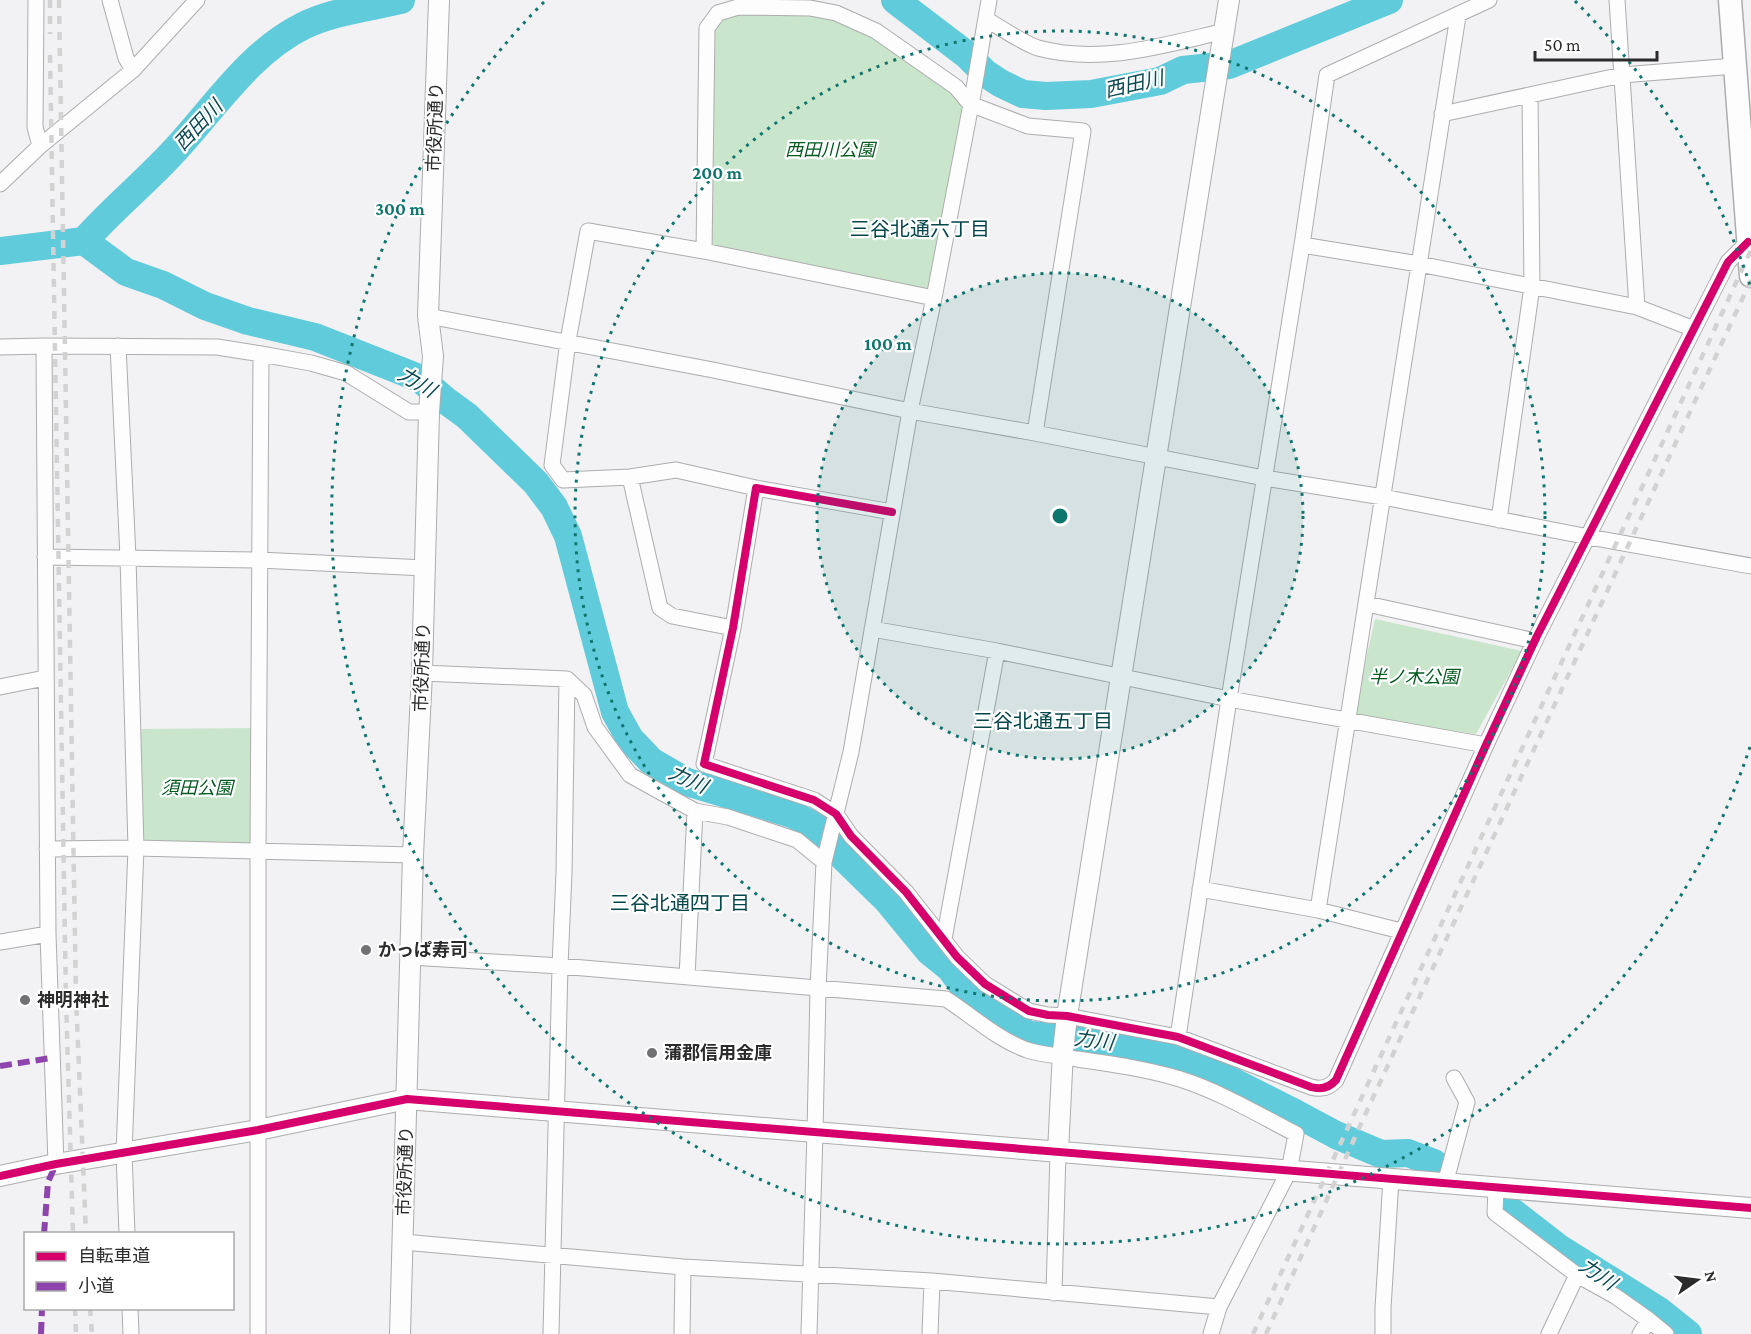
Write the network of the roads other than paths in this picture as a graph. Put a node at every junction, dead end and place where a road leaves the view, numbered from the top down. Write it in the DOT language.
graph roads {
  1 [pos="36,0"];
  2 [pos="110,0"];
  3 [pos="196,0"];
  4 [pos="1229,0"];
  5 [pos="1489,0"];
  6 [pos="1617,0"];
  7 [pos="1730,0"];
  8 [pos="439,3"];
  9 [pos="987,11"];
  10 [pos="1458,15"];
  11 [pos="1223,37"];
  12 [pos="1736,66"];
  13 [pos="133,70"];
  14 [pos="1622,75"];
  15 [pos="1530,95"];
  16 [pos="972,99"];
  17 [pos="1442,114"];
  18 [pos="40,146"];
  19 [pos="1747,174"];
  20 [pos="0,184"];
  21 [pos="1748,242"];
  22 [pos="1302,245"];
  23 [pos="704,251"];
  24 [pos="1419,264"];
  25 [pos="1751,276"];
  26 [pos="1532,286"];
  27 [pos="934,298"];
  28 [pos="1637,307"];
  29 [pos="428,316"];
  30 [pos="1694,329"];
  31 [pos="568,341"];
  32 [pos="44,345"];
  33 [pos="118,346"];
  34 [pos="0,347"];
  35 [pos="261,354"];
  36 [pos="910,411"];
  37 [pos="429,412"];
  38 [pos="1035,433"];
  39 [pos="1156,457"];
  40 [pos="630,477"];
  41 [pos="1264,478"];
  42 [pos="756,488"];
  43 [pos="1383,497"];
  44 [pos="892,512"];
  45 [pos="1499,520"];
  46 [pos="1589,537"];
  47 [pos="45,557"];
  48 [pos="128,557"];
  49 [pos="259,560"];
  50 [pos="1751,566"];
  51 [pos="425,568"];
  52 [pos="1367,604"];
  53 [pos="733,628"];
  54 [pos="872,629"];
  55 [pos="1535,641"];
  56 [pos="997,651"];
  57 [pos="422,673"];
  58 [pos="1121,676"];
  59 [pos="45,678"];
  60 [pos="567,679"];
  61 [pos="0,687"];
  62 [pos="1229,699"];
  63 [pos="1348,720"];
  64 [pos="1486,745"];
  65 [pos="695,811"];
  66 [pos="835,819"];
  67 [pos="136,848"];
  68 [pos="46,849"];
  69 [pos="258,850"];
  70 [pos="413,855"];
  71 [pos="825,859"];
  72 [pos="1200,889"];
  73 [pos="1318,910"];
  74 [pos="1401,931"];
  75 [pos="48,934"];
  76 [pos="944,939"];
  77 [pos="0,942"];
  78 [pos="410,957"];
  79 [pos="560,966"];
  80 [pos="687,977"];
  81 [pos="818,988"];
  82 [pos="1067,1016"];
  83 [pos="1178,1037"];
  84 [pos="1063,1054"];
  85 [pos="1454,1078"];
  86 [pos="407,1099"];
  87 [pos="557,1112"];
  88 [pos="258,1130"];
  89 [pos="815,1132"];
  90 [pos="1058,1152"];
  91 [pos="124,1153"];
  92 [pos="56,1164"];
  93 [pos="1288,1171"];
  94 [pos="0,1176"];
  95 [pos="1390,1179"];
  96 [pos="1446,1184"];
  97 [pos="1496,1188"];
  98 [pos="1751,1208"];
  99 [pos="127,1232"];
  100 [pos="403,1242"];
  101 [pos="554,1254"];
  102 [pos="683,1267"];
  103 [pos="811,1274"];
  104 [pos="1577,1275"];
  105 [pos="932,1281"];
  106 [pos="1054,1293"];
  107 [pos="1219,1307"];
  108 [pos="130,1310"];
  109 [pos="1649,1320"];
  110 [pos="131,1334"];
  111 [pos="258,1334"];
  112 [pos="400,1334"];
  113 [pos="551,1334"];
  114 [pos="681,1334"];
  115 [pos="809,1334"];
  116 [pos="930,1334"];
  117 [pos="1211,1334"];
  118 [pos="1383,1334"];
  119 [pos="1550,1334"];
  120 [pos="1641,1334"];
  121 [pos="1666,1334"];
  1 -- 18 [label="street"];
  2 -- 13 [label="street"];
  3 -- 13 [label="street"];
  4 -- 11 [label="street"];
  5 -- 10 [label="street"];
  6 -- 14 [label="street"];
  7 -- 12 [label="main road"];
  8 -- 29 [label="street, 市役所通り"];
  9 -- 11 [label="street"];
  9 -- 16 [label="street"];
  10 -- 17 [label="street"];
  10 -- 22 [label="street"];
  11 -- 39 [label="street"];
  12 -- 14 [label="street"];
  12 -- 19 [label="main road"];
  13 -- 18 [label="street"];
  14 -- 15 [label="street"];
  14 -- 28 [label="street"];
  15 -- 17 [label="street"];
  15 -- 26 [label="street"];
  16 -- 23 [label="street"];
  16 -- 27 [label="street"];
  16 -- 38 [label="street"];
  17 -- 24 [label="street"];
  18 -- 20 [label="street"];
  19 -- 21 [label="main road"];
  21 -- 25 [label="main road"];
  21 -- 30 [label="street"];
  22 -- 24 [label="street"];
  22 -- 41 [label="street"];
  23 -- 27 [label="street"];
  23 -- 31 [label="street"];
  24 -- 26 [label="street"];
  24 -- 43 [label="street"];
  26 -- 28 [label="street"];
  26 -- 45 [label="street"];
  27 -- 36 [label="street"];
  28 -- 30 [label="street"];
  29 -- 31 [label="street"];
  29 -- 37 [label="street, 市役所通り"];
  30 -- 46 [label="street"];
  31 -- 36 [label="street"];
  31 -- 40 [label="street"];
  32 -- 33 [label="street"];
  32 -- 34 [label="street"];
  32 -- 47 [label="street"];
  33 -- 35 [label="street"];
  33 -- 48 [label="street"];
  35 -- 37 [label="street"];
  35 -- 49 [label="street"];
  36 -- 38 [label="street"];
  36 -- 44 [label="street"];
  37 -- 51 [label="street, 市役所通り"];
  38 -- 39 [label="street"];
  39 -- 41 [label="street"];
  39 -- 58 [label="street"];
  40 -- 42 [label="street"];
  40 -- 53 [label="street"];
  41 -- 43 [label="street"];
  41 -- 62 [label="street"];
  42 -- 44 [label="street"];
  42 -- 53 [label="street"];
  43 -- 45 [label="street"];
  43 -- 52 [label="street"];
  44 -- 54 [label="street"];
  45 -- 46 [label="street"];
  46 -- 50 [label="street"];
  46 -- 55 [label="street"];
  47 -- 48 [label="street"];
  47 -- 59 [label="street"];
  48 -- 49 [label="street"];
  48 -- 67 [label="street"];
  49 -- 51 [label="street"];
  49 -- 69 [label="street"];
  51 -- 57 [label="street, 市役所通り"];
  52 -- 55 [label="street"];
  52 -- 63 [label="street"];
  53 -- 66 [label="street"];
  54 -- 56 [label="street"];
  54 -- 66 [label="street"];
  55 -- 64 [label="street"];
  56 -- 58 [label="street"];
  56 -- 76 [label="street"];
  57 -- 60 [label="street"];
  57 -- 70 [label="street, 市役所通り"];
  58 -- 62 [label="street"];
  58 -- 82 [label="street"];
  59 -- 61 [label="street"];
  59 -- 68 [label="street"];
  60 -- 65 [label="street"];
  60 -- 79 [label="street"];
  62 -- 63 [label="street"];
  62 -- 72 [label="street"];
  63 -- 64 [label="street"];
  63 -- 73 [label="street"];
  64 -- 74 [label="street"];
  65 -- 71 [label="street"];
  65 -- 80 [label="street"];
  66 -- 71 [label="street"];
  66 -- 76 [label="street"];
  67 -- 68 [label="street"];
  67 -- 69 [label="street"];
  67 -- 91 [label="street"];
  68 -- 75 [label="street"];
  69 -- 70 [label="street"];
  69 -- 88 [label="street"];
  70 -- 78 [label="street, 市役所通り"];
  71 -- 81 [label="street"];
  72 -- 73 [label="street"];
  72 -- 83 [label="street"];
  73 -- 74 [label="street"];
  74 -- 83 [label="street"];
  75 -- 77 [label="street"];
  75 -- 92 [label="street"];
  76 -- 82 [label="street"];
  78 -- 79 [label="street"];
  78 -- 86 [label="street, 市役所通り"];
  79 -- 80 [label="street"];
  79 -- 87 [label="street"];
  80 -- 81 [label="street"];
  81 -- 84 [label="street"];
  81 -- 89 [label="street"];
  82 -- 83 [label="street"];
  82 -- 84 [label="street"];
  84 -- 90 [label="street"];
  84 -- 93 [label="street"];
  85 -- 96 [label="street"];
  86 -- 87 [label="street"];
  86 -- 88 [label="street"];
  86 -- 100 [label="street, 市役所通り"];
  87 -- 89 [label="street"];
  87 -- 101 [label="street"];
  88 -- 91 [label="street"];
  88 -- 111 [label="street"];
  89 -- 90 [label="street"];
  89 -- 103 [label="street"];
  90 -- 93 [label="street"];
  90 -- 106 [label="street"];
  91 -- 92 [label="street"];
  91 -- 99 [label="street"];
  92 -- 94 [label="street"];
  93 -- 95 [label="street"];
  93 -- 107 [label="street"];
  95 -- 96 [label="street"];
  95 -- 118 [label="street"];
  96 -- 97 [label="street"];
  97 -- 98 [label="street"];
  97 -- 104 [label="street"];
  100 -- 101 [label="street"];
  100 -- 112 [label="street, 市役所通り"];
  101 -- 102 [label="street"];
  101 -- 113 [label="street"];
  102 -- 103 [label="street"];
  102 -- 114 [label="street"];
  103 -- 105 [label="street"];
  103 -- 115 [label="street"];
  104 -- 109 [label="street"];
  104 -- 119 [label="street"];
  105 -- 106 [label="street"];
  105 -- 116 [label="street"];
  106 -- 107 [label="street"];
  107 -- 117 [label="street"];
  108 -- 110 [label="street"];
  109 -- 120 [label="street"];
  109 -- 121 [label="street"];
}
